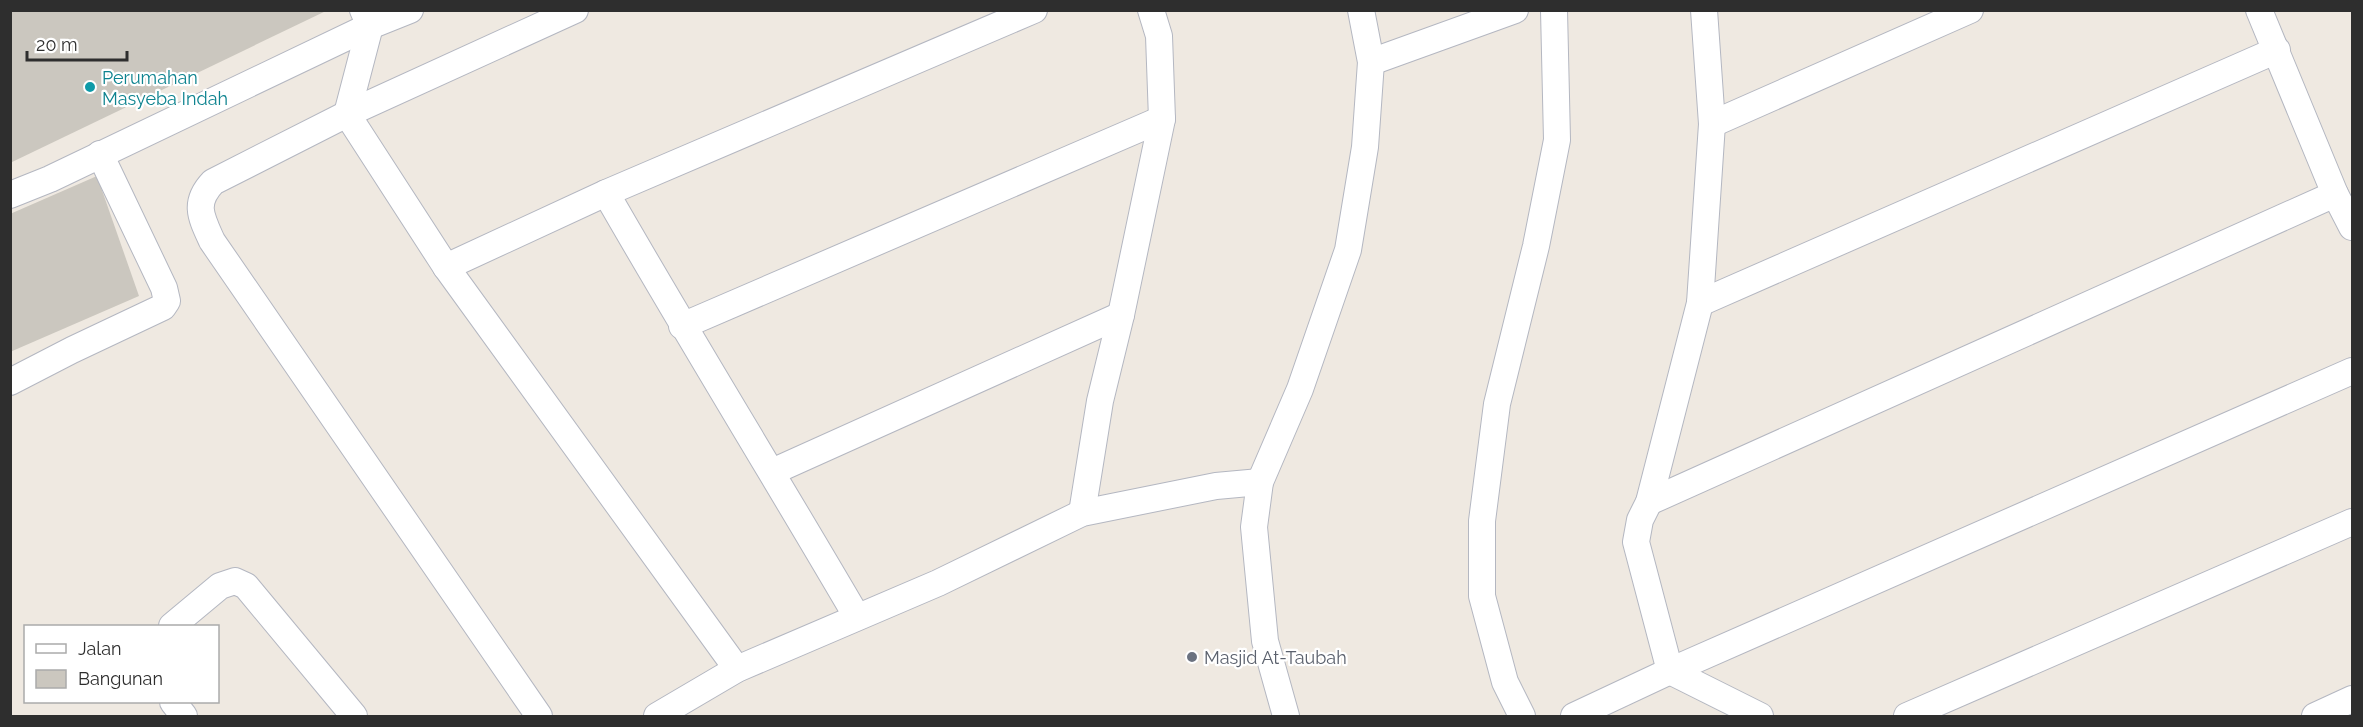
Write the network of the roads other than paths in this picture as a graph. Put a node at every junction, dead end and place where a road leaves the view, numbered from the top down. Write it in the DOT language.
graph roads {
  1 [pos="410,10"];
  2 [pos="575,10"];
  3 [pos="1034,10"];
  4 [pos="1151,10"];
  5 [pos="1361,10"];
  6 [pos="1515,10"];
  7 [pos="1554,10"];
  8 [pos="1704,10"];
  9 [pos="1970,10"];
  10 [pos="2259,10"];
  11 [pos="366,18"];
  12 [pos="2277,50"];
  13 [pos="1371,62"];
  14 [pos="347,114"];
  15 [pos="1162,119"];
  16 [pos="1712,124"];
  17 [pos="99,154"];
  18 [pos="606,193"];
  19 [pos="2336,194"];
  20 [pos="10,195"];
  21 [pos="2352,227"];
  22 [pos="446,267"];
  23 [pos="1700,303"];
  24 [pos="1122,315"];
  25 [pos="682,326"];
  26 [pos="2352,371"];
  27 [pos="10,382"];
  28 [pos="772,472"];
  29 [pos="1260,482"];
  30 [pos="1649,502"];
  31 [pos="1082,513"];
  32 [pos="2352,522"];
  33 [pos="856,617"];
  34 [pos="174,625"];
  35 [pos="737,669"];
  36 [pos="1670,671"];
  37 [pos="2352,699"];
  38 [pos="174,703"];
  39 [pos="184,717"];
  40 [pos="354,717"];
  41 [pos="539,717"];
  42 [pos="657,717"];
  43 [pos="1286,717"];
  44 [pos="1522,717"];
  45 [pos="1574,717"];
  46 [pos="1760,717"];
  47 [pos="1907,717"];
  48 [pos="2315,717"];
  1 -- 11 [label="street"];
  2 -- 14 [label="street"];
  3 -- 18 [label="street"];
  4 -- 15 [label="street"];
  5 -- 13 [label="street"];
  6 -- 13 [label="street"];
  7 -- 44 [label="street"];
  8 -- 16 [label="street"];
  9 -- 16 [label="street"];
  10 -- 12 [label="street"];
  11 -- 14 [label="street"];
  11 -- 17 [label="street"];
  12 -- 19 [label="street"];
  12 -- 23 [label="street"];
  13 -- 29 [label="street"];
  14 -- 22 [label="street"];
  14 -- 41 [label="street"];
  15 -- 24 [label="street"];
  15 -- 25 [label="street"];
  16 -- 23 [label="street"];
  17 -- 20 [label="street"];
  17 -- 27 [label="street"];
  18 -- 22 [label="street"];
  18 -- 25 [label="street"];
  19 -- 21 [label="street"];
  19 -- 30 [label="street"];
  22 -- 35 [label="street"];
  23 -- 30 [label="street"];
  24 -- 28 [label="street"];
  24 -- 31 [label="street"];
  25 -- 28 [label="street"];
  26 -- 36 [label="street"];
  28 -- 33 [label="street"];
  29 -- 31 [label="street"];
  29 -- 43 [label="street"];
  30 -- 36 [label="street"];
  31 -- 33 [label="street"];
  32 -- 47 [label="street"];
  33 -- 35 [label="street"];
  34 -- 40 [label="street"];
  35 -- 42 [label="street"];
  36 -- 45 [label="street"];
  36 -- 46 [label="street"];
  37 -- 48 [label="street"];
  38 -- 39 [label="street"];
}
